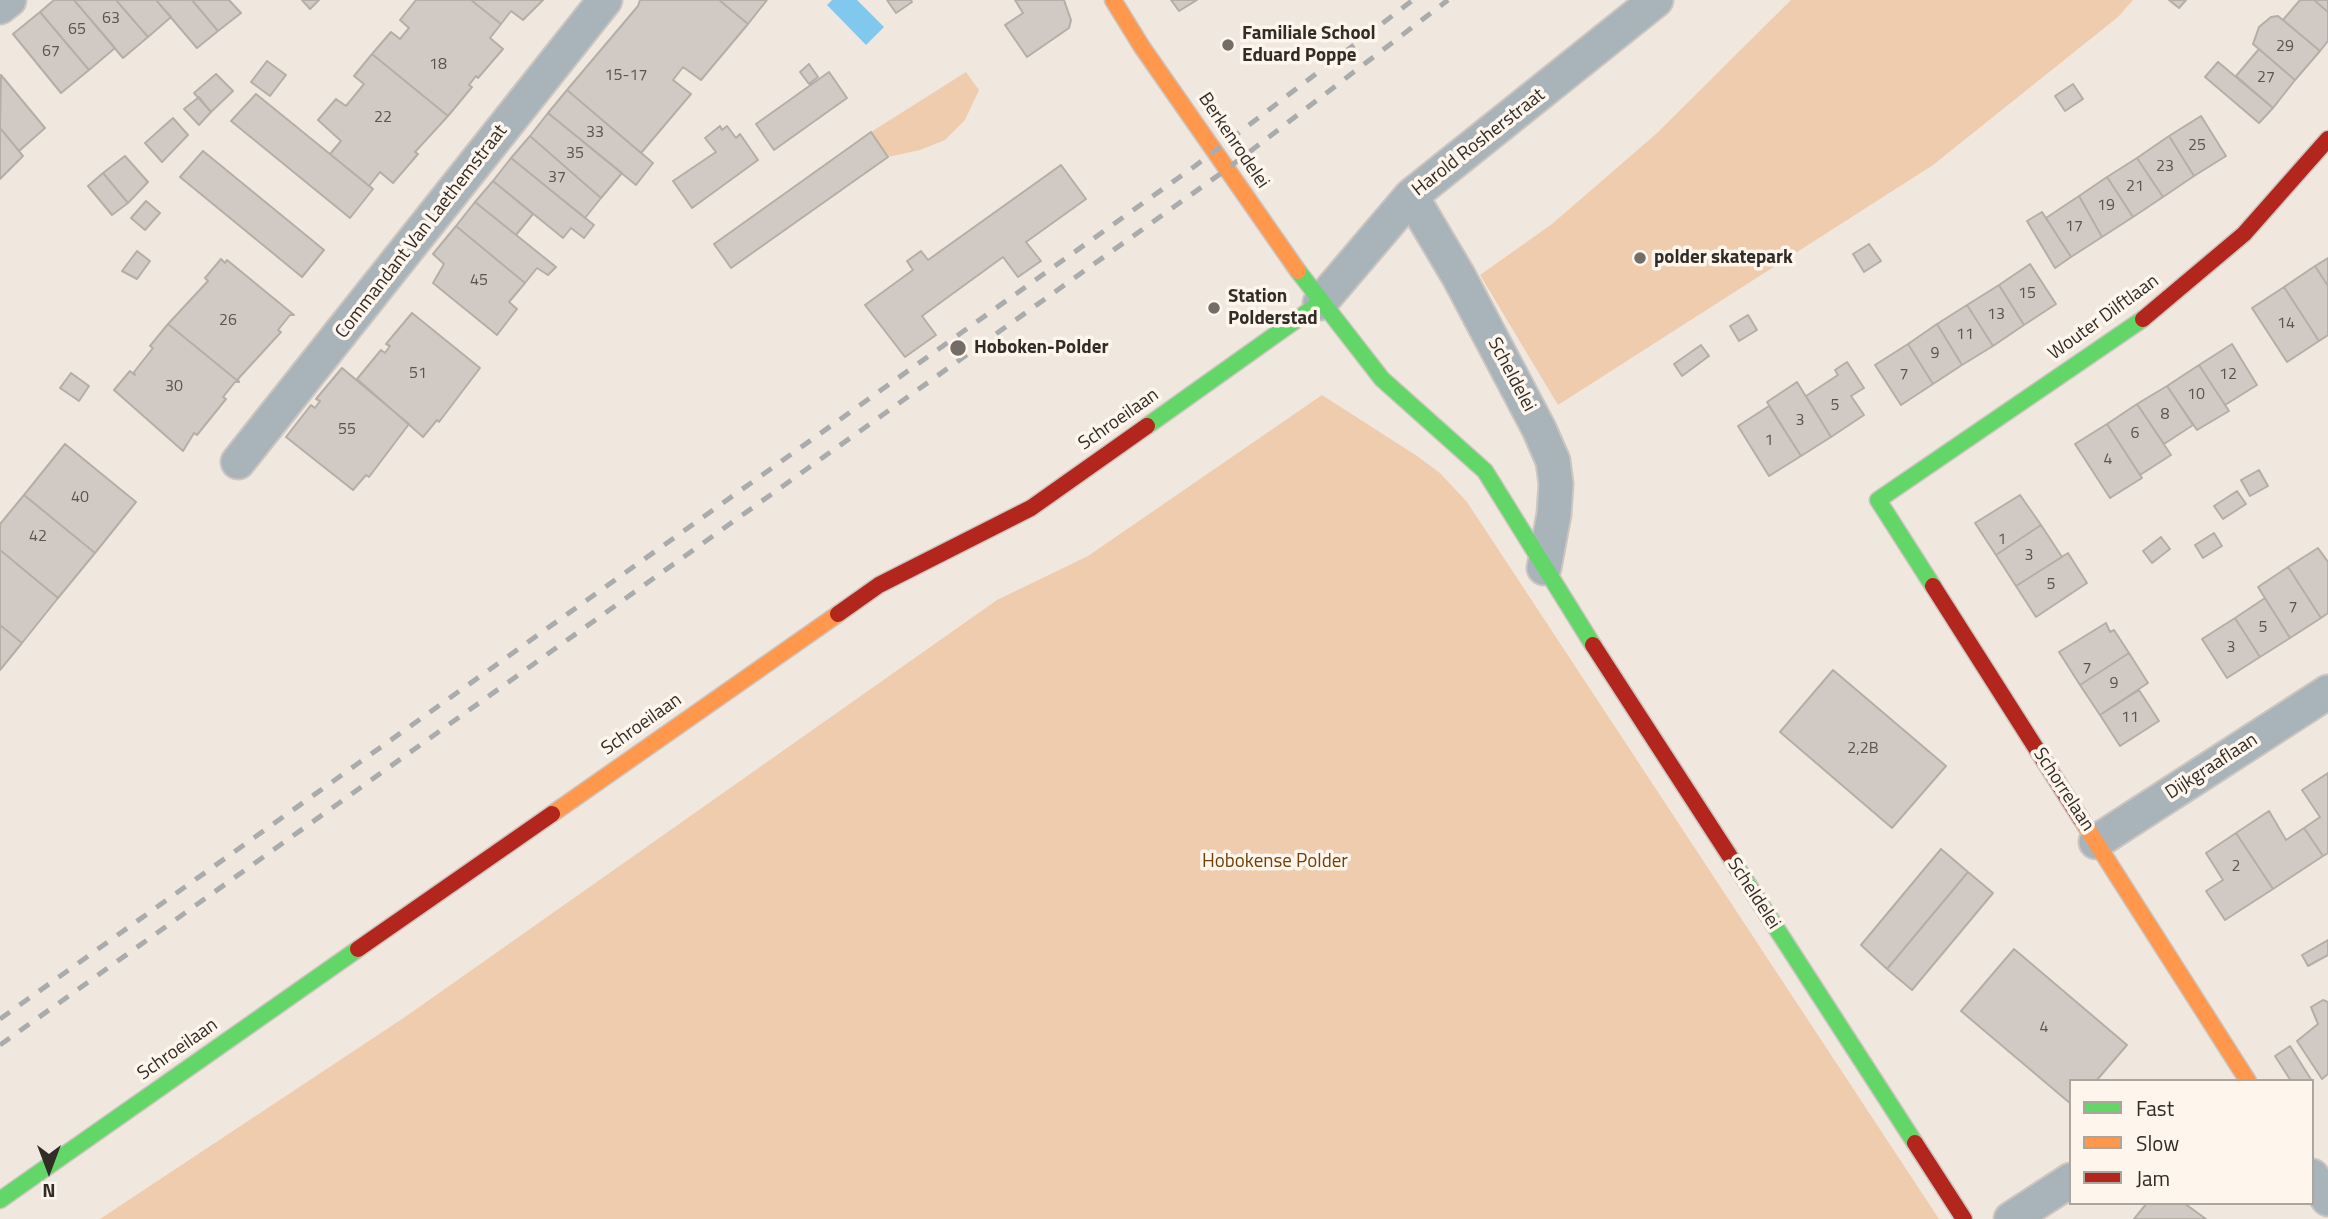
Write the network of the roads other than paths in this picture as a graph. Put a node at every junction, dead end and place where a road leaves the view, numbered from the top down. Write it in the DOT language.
graph roads {
  1 [pos="9,0"];
  2 [pos="605,0"];
  3 [pos="1113,0"];
  4 [pos="1656,0"];
  5 [pos="0,7"];
  6 [pos="2328,139"];
  7 [pos="1411,196"];
  8 [pos="1320,303"];
  9 [pos="238,462"];
  10 [pos="1878,500"];
  11 [pos="1544,568"];
  12 [pos="2328,692"];
  13 [pos="2096,842"];
  14 [pos="2238,1077"];
  15 [pos="2069,1181"];
  16 [pos="0,1200"];
  17 [pos="1964,1219"];
  18 [pos="2011,1219"];
  1 -- 5 [label="street"];
  2 -- 9 [label="street, Commandant Van Laethemstraat"];
  3 -- 8 [label="street, Berkenrodelei"];
  4 -- 7 [label="street, Harold Rosherstraat"];
  6 -- 10 [label="street, Wouter Dilftlaan"];
  7 -- 8 [label="street, Harold Rosherstraat"];
  7 -- 11 [label="street, Scheldelei"];
  8 -- 11 [label="street, Scheldelei"];
  8 -- 16 [label="street, Schroeilaan"];
  10 -- 13 [label="street, Schorrelaan"];
  11 -- 17 [label="street, Scheldelei"];
  12 -- 13 [label="street, Dijkgraaflaan"];
  13 -- 14 [label="street, Schorrelaan"];
  15 -- 18 [label="street"];
}
